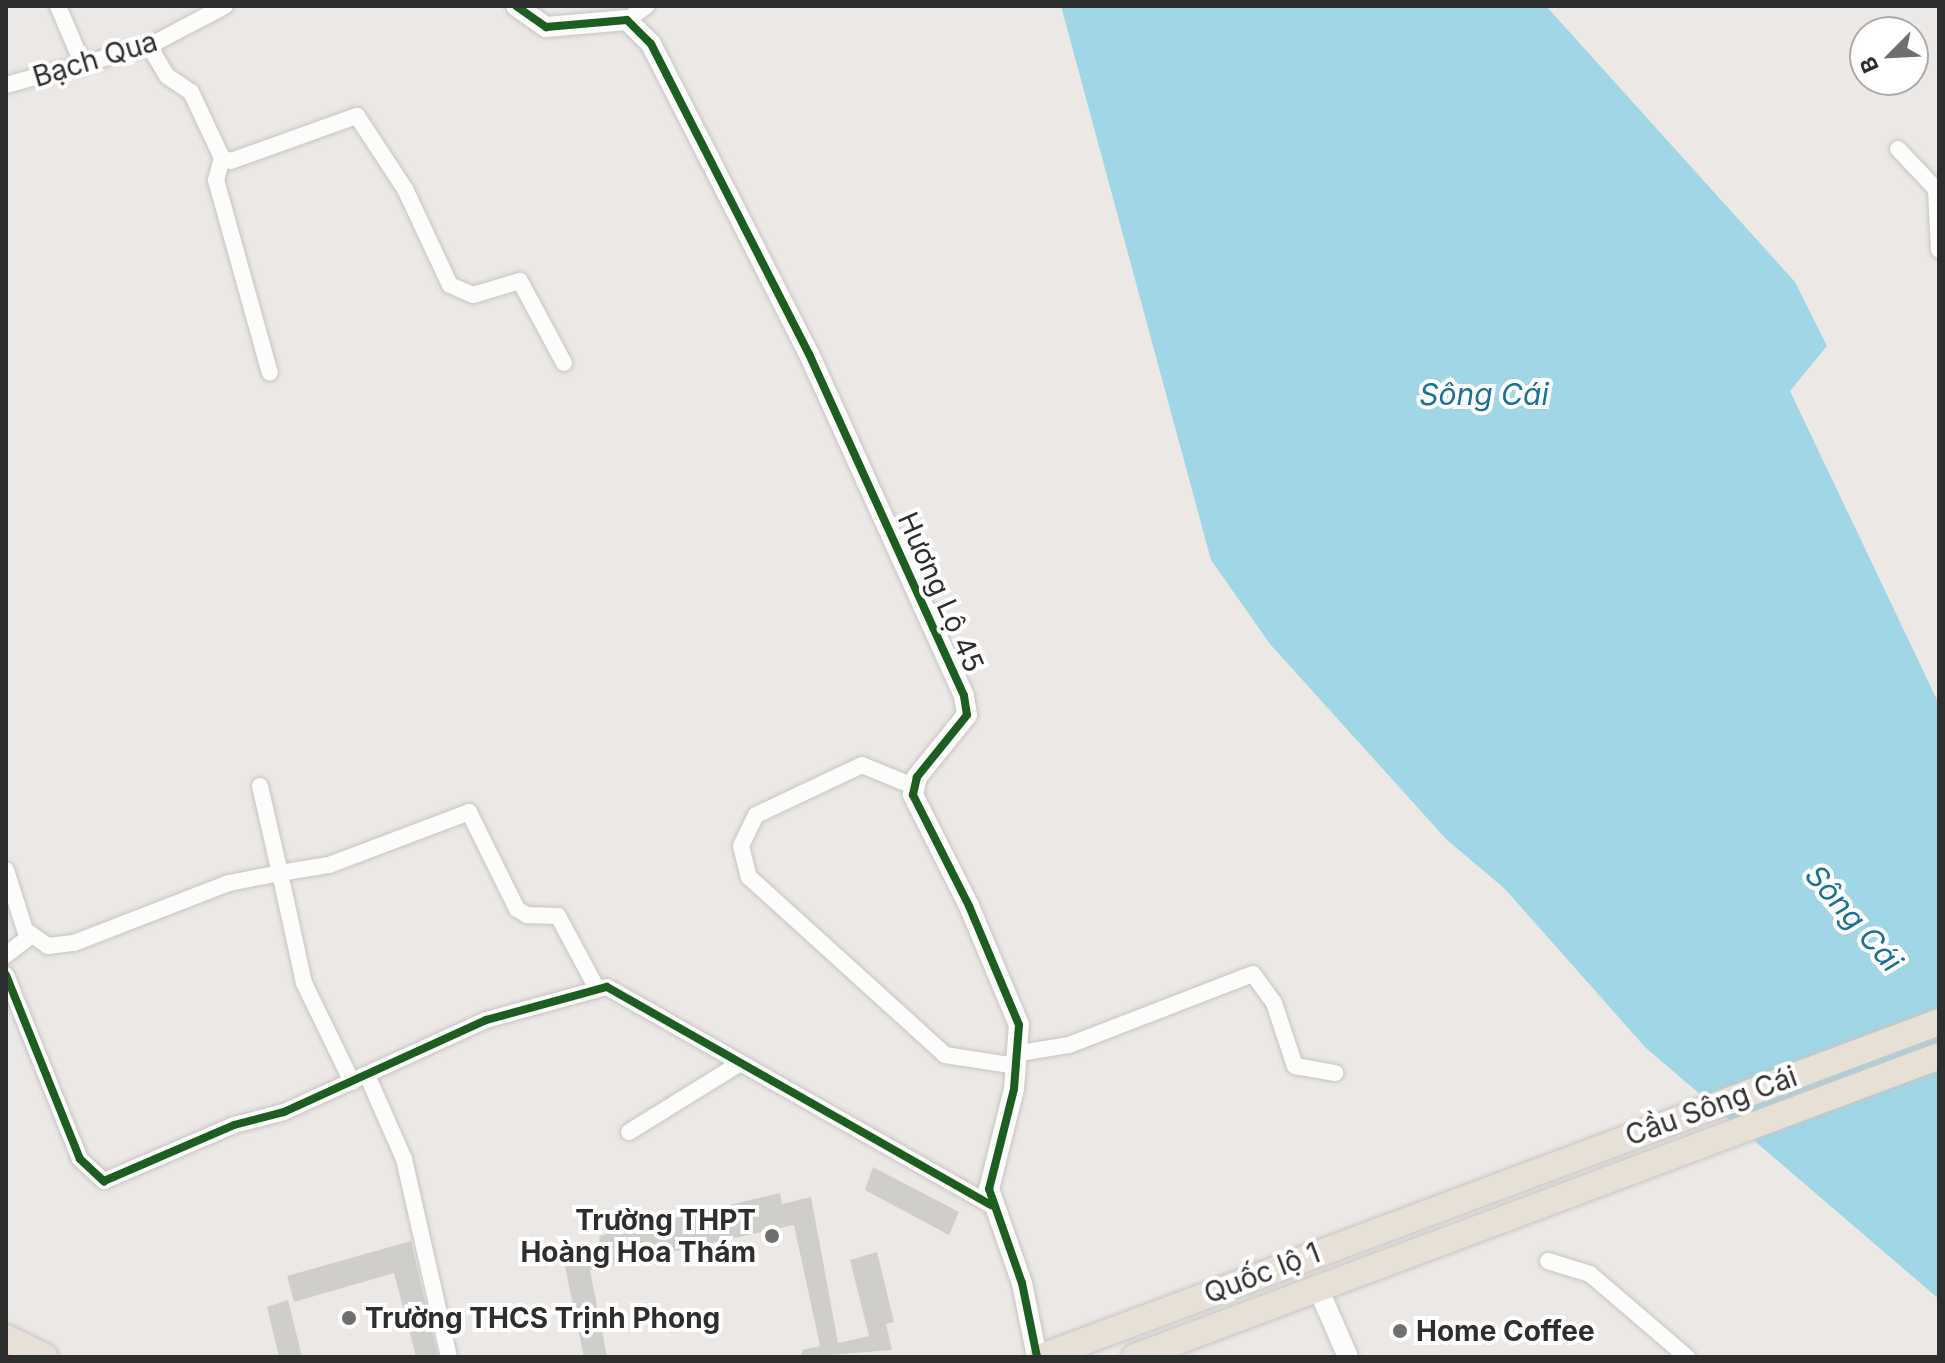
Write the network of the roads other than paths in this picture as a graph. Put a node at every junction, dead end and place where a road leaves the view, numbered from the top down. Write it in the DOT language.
graph roads {
  1 [pos="58,6"];
  2 [pos="225,6"];
  3 [pos="516,6"];
  4 [pos="646,6"];
  5 [pos="627,20"];
  6 [pos="149,46"];
  7 [pos="83,65"];
  8 [pos="6,85"];
  9 [pos="1898,149"];
  10 [pos="222,158"];
  11 [pos="1939,250"];
  12 [pos="564,363"];
  13 [pos="270,373"];
  14 [pos="260,786"];
  15 [pos="913,786"];
  16 [pos="6,870"];
  17 [pos="280,873"];
  18 [pos="29,937"];
  19 [pos="6,955"];
  20 [pos="6,975"];
  21 [pos="596,987"];
  22 [pos="1939,1022"];
  23 [pos="1939,1056"];
  24 [pos="1018,1059"];
  25 [pos="737,1065"];
  26 [pos="1335,1073"];
  27 [pos="360,1079"];
  28 [pos="629,1132"];
  29 [pos="1483,1189"];
  30 [pos="991,1205"];
  31 [pos="1506,1214"];
  32 [pos="1548,1261"];
  33 [pos="1317,1286"];
  34 [pos="6,1338"];
  35 [pos="45,1357"];
  36 [pos="449,1357"];
  37 [pos="1039,1357"];
  38 [pos="1135,1357"];
  39 [pos="1348,1357"];
  40 [pos="1687,1357"];
  1 -- 7 [label="street"];
  2 -- 6 [label="street, Bạch Qua"];
  3 -- 5 [label="street"];
  4 -- 5 [label="street"];
  5 -- 15 [label="street, Hương Lộ 45"];
  6 -- 7 [label="street, Bạch Qua"];
  6 -- 10 [label="street"];
  7 -- 8 [label="street, Bạch Qua"];
  9 -- 11 [label="street"];
  10 -- 12 [label="street"];
  10 -- 13 [label="street"];
  14 -- 17 [label="street"];
  15 -- 24 [label="street"];
  15 -- 24 [label="street"];
  16 -- 18 [label="street"];
  17 -- 18 [label="street"];
  17 -- 21 [label="street"];
  17 -- 27 [label="street"];
  18 -- 19 [label="street"];
  20 -- 27 [label="street"];
  21 -- 25 [label="street"];
  21 -- 27 [label="street"];
  22 -- 29 [label="highway, Cầu Sông Cái"];
  23 -- 31 [label="highway, Cầu Sông Cái"];
  24 -- 26 [label="street"];
  24 -- 30 [label="street"];
  25 -- 28 [label="street"];
  25 -- 30 [label="street"];
  27 -- 36 [label="street"];
  29 -- 37 [label="highway, Quốc lộ 1"];
  30 -- 37 [label="street"];
  31 -- 33 [label="highway, Quốc lộ 1"];
  32 -- 40 [label="street"];
  33 -- 38 [label="highway, Quốc lộ 1"];
  33 -- 39 [label="street"];
  34 -- 35 [label="highway"];
}
